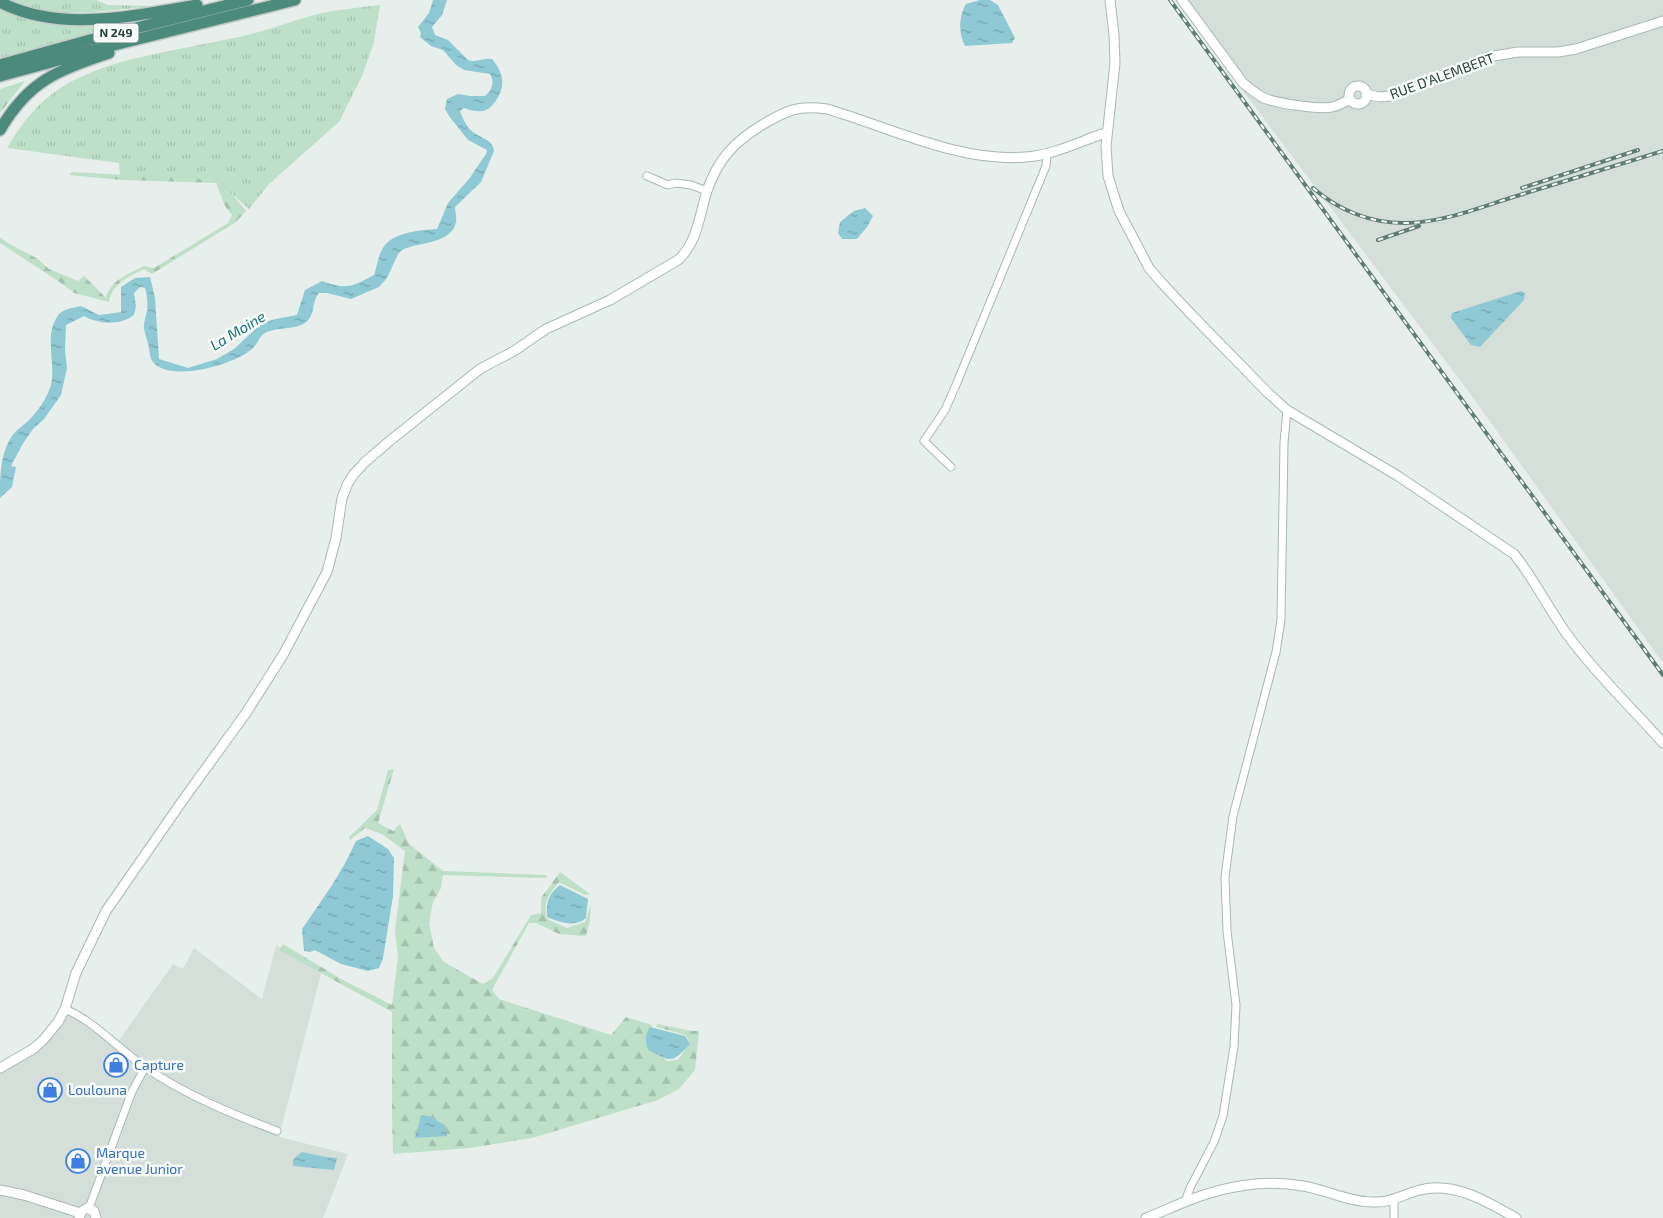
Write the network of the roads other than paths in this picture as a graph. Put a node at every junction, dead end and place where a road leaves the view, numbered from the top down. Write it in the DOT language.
graph roads {
  1 [pos="248,0"];
  2 [pos="295,0"];
  3 [pos="1110,0"];
  4 [pos="1182,0"];
  5 [pos="0,2"];
  6 [pos="233,4"];
  7 [pos="1663,22"];
  8 [pos="195,24"];
  9 [pos="0,65"];
  10 [pos="0,76"];
  11 [pos="0,130"];
  12 [pos="1107,135"];
  13 [pos="1047,154"];
  14 [pos="647,176"];
  15 [pos="707,191"];
  16 [pos="1287,410"];
  17 [pos="951,467"];
  18 [pos="1663,743"];
  19 [pos="65,1009"];
  20 [pos="145,1067"];
  21 [pos="0,1068"];
  22 [pos="277,1131"];
  23 [pos="0,1190"];
  24 [pos="1394,1200"];
  25 [pos="1185,1202"];
  26 [pos="89,1208"];
  27 [pos="79,1215"];
  28 [pos="1163,1215"];
  29 [pos="96,1218"];
  30 [pos="1146,1218"];
  31 [pos="1394,1218"];
  32 [pos="1516,1218"];
  1 -- 6 [label="highway, N 249"];
  2 -- 8 [label="highway, N 249"];
  3 -- 12 [label="street"];
  4 -- 7 [label="street, RUE D’ALEMBERT"];
  5 -- 6 [label="highway, N 249"];
  6 -- 9 [label="highway, N 249"];
  8 -- 10 [label="highway, N 249"];
  8 -- 11 [label="highway, N 249"];
  12 -- 13 [label="street"];
  12 -- 16 [label="street"];
  13 -- 15 [label="street"];
  13 -- 17 [label="street"];
  14 -- 15 [label="street"];
  15 -- 19 [label="street"];
  16 -- 18 [label="street"];
  16 -- 25 [label="street"];
  19 -- 20 [label="street"];
  19 -- 21 [label="street"];
  20 -- 22 [label="street"];
  20 -- 26 [label="street"];
  23 -- 27 [label="street"];
  24 -- 25 [label="street"];
  24 -- 31 [label="street"];
  24 -- 32 [label="street"];
  25 -- 28 [label="street"];
  26 -- 27 [label="street"];
  26 -- 29 [label="street"];
  28 -- 30 [label="street"];
}
